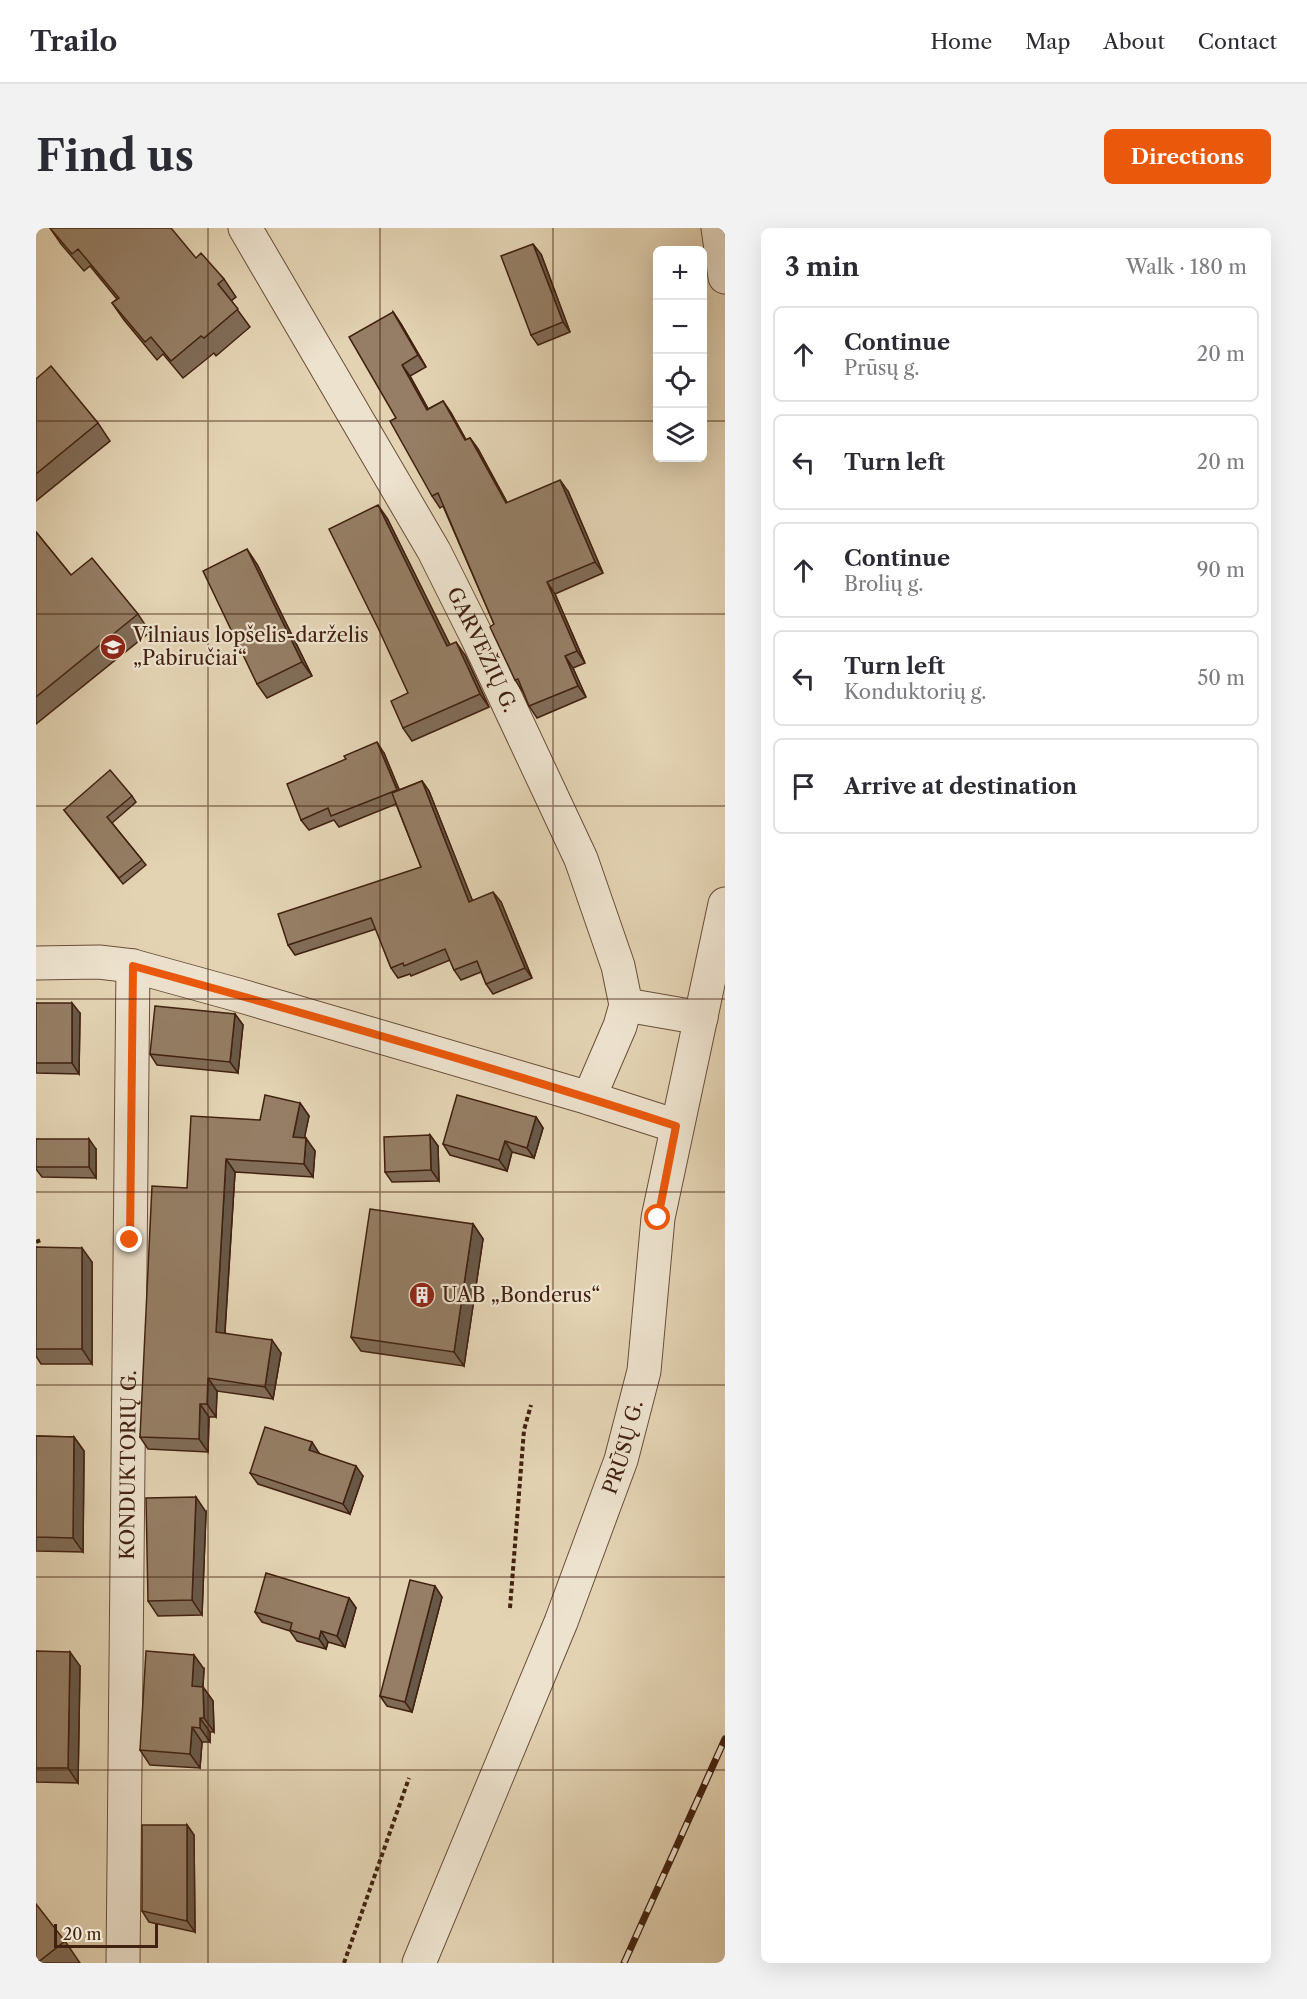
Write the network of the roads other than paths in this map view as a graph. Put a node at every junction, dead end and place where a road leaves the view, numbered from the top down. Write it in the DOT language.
graph roads {
  1 [pos="244,228"];
  2 [pos="718,228"];
  3 [pos="725,277"];
  4 [pos="725,904"];
  5 [pos="36,963"];
  6 [pos="133,966"];
  7 [pos="626,1005"];
  8 [pos="701,1018"];
  9 [pos="589,1098"];
  10 [pos="676,1126"];
  11 [pos="123,1963"];
  12 [pos="419,1963"];
  1 -- 7 [label="street, GARVEŽIŲ G."];
  2 -- 3 [label="street"];
  4 -- 8 [label="street, PRŪSŲ G."];
  5 -- 6 [label="street"];
  6 -- 9 [label="street"];
  6 -- 11 [label="street, KONDUKTORIŲ G."];
  7 -- 8 [label="street"];
  7 -- 9 [label="street, GARVEŽIŲ G."];
  8 -- 10 [label="street, PRŪSŲ G."];
  9 -- 10 [label="street"];
  10 -- 12 [label="street, PRŪSŲ G."];
}
